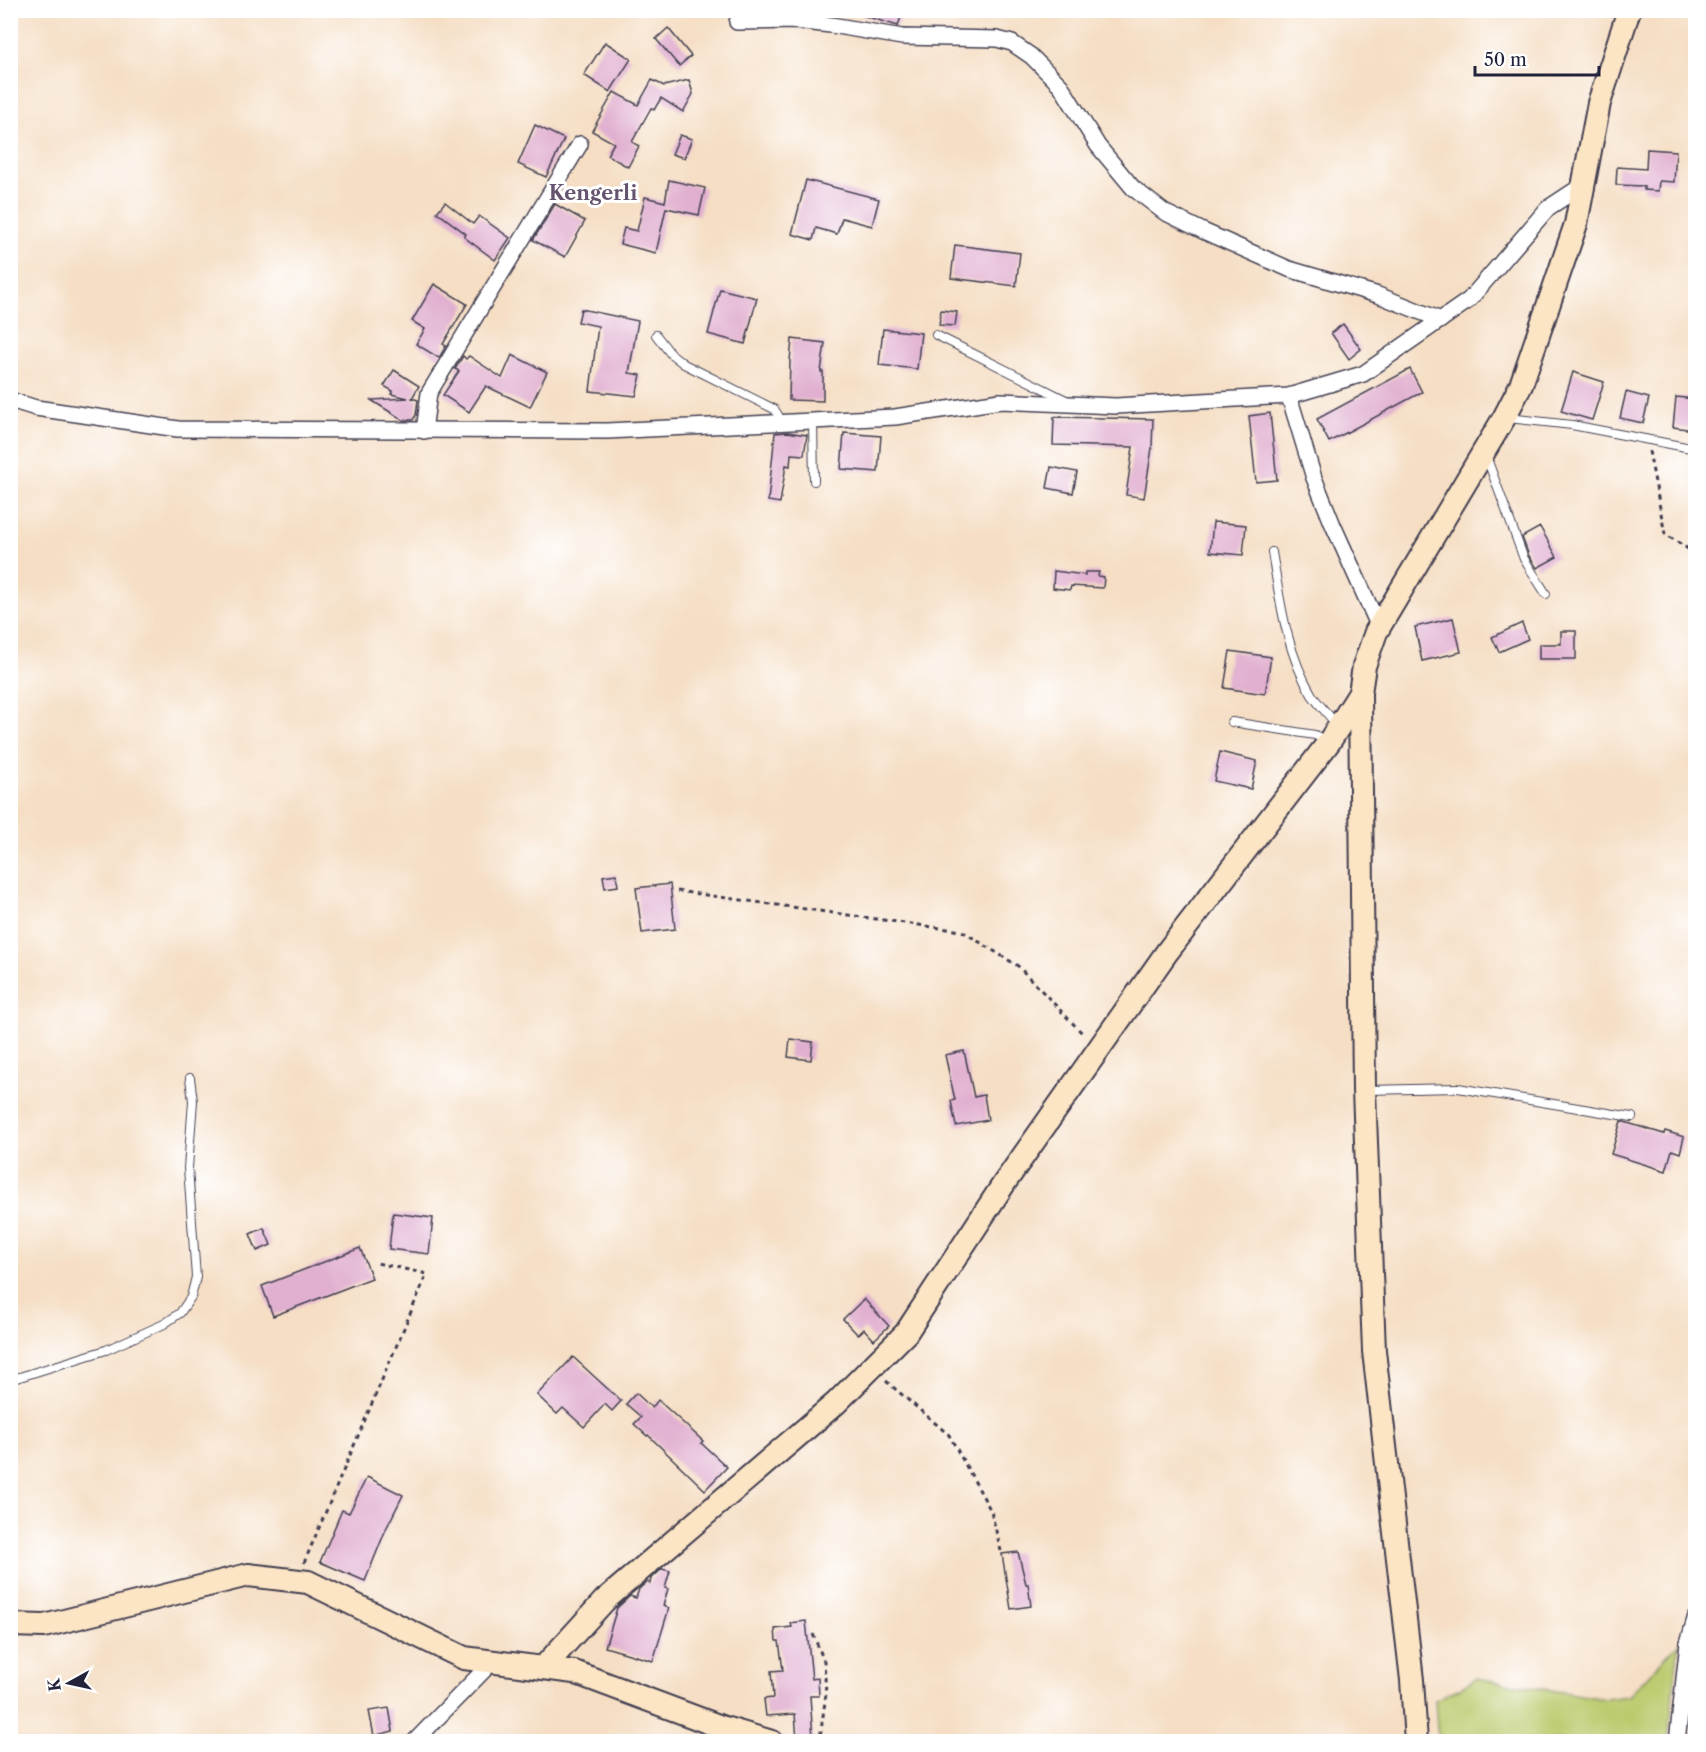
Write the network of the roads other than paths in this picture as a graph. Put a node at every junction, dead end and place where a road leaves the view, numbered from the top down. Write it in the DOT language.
graph roads {
  1 [pos="1629,10"];
  2 [pos="737,22"];
  3 [pos="580,144"];
  4 [pos="1583,185"];
  5 [pos="1441,320"];
  6 [pos="656,335"];
  7 [pos="936,335"];
  8 [pos="1289,396"];
  9 [pos="10,400"];
  10 [pos="1076,404"];
  11 [pos="1504,418"];
  12 [pos="813,422"];
  13 [pos="781,423"];
  14 [pos="424,431"];
  15 [pos="1695,449"];
  16 [pos="1482,453"];
  17 [pos="814,480"];
  18 [pos="1272,552"];
  19 [pos="1546,594"];
  20 [pos="1379,627"];
  21 [pos="1360,693"];
  22 [pos="1232,722"];
  23 [pos="1334,735"];
  24 [pos="190,1078"];
  25 [pos="1364,1090"];
  26 [pos="1632,1117"];
  27 [pos="10,1380"];
  28 [pos="1695,1616"];
  29 [pos="10,1625"];
  30 [pos="1692,1641"];
  31 [pos="493,1662"];
  32 [pos="543,1668"];
  33 [pos="414,1742"];
  34 [pos="772,1742"];
  35 [pos="1416,1742"];
  36 [pos="1677,1742"];
  1 -- 4 [label="street"];
  2 -- 5 [label="street"];
  3 -- 14 [label="street"];
  4 -- 5 [label="street"];
  4 -- 11 [label="street"];
  5 -- 8 [label="street"];
  6 -- 13 [label="lane"];
  7 -- 10 [label="lane"];
  8 -- 10 [label="street"];
  8 -- 20 [label="street"];
  9 -- 14 [label="street"];
  10 -- 12 [label="street"];
  11 -- 15 [label="lane"];
  11 -- 16 [label="street"];
  12 -- 13 [label="street"];
  12 -- 17 [label="lane"];
  13 -- 14 [label="street"];
  16 -- 19 [label="lane"];
  16 -- 20 [label="street"];
  18 -- 23 [label="lane"];
  20 -- 21 [label="street"];
  21 -- 23 [label="street"];
  21 -- 25 [label="street"];
  22 -- 23 [label="lane"];
  23 -- 32 [label="street"];
  24 -- 27 [label="lane"];
  25 -- 26 [label="lane"];
  25 -- 35 [label="street"];
  28 -- 30 [label="street"];
  29 -- 31 [label="street"];
  30 -- 36 [label="street"];
  31 -- 32 [label="street"];
  31 -- 33 [label="street"];
  32 -- 34 [label="street"];
}
